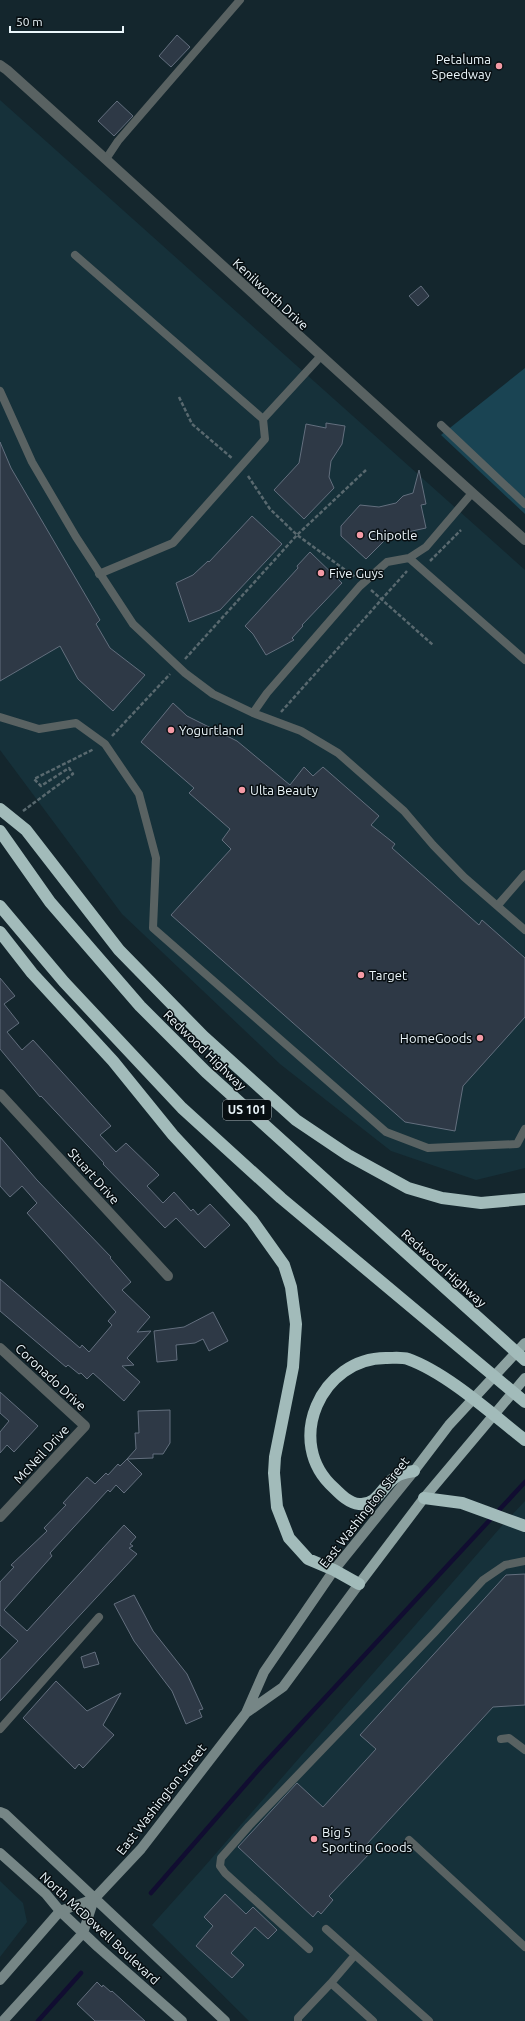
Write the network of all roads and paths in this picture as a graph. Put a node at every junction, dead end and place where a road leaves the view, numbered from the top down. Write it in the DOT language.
graph roads {
  1 [pos="240,0"];
  2 [pos="0,65"];
  3 [pos="106,159"];
  4 [pos="75,255"];
  5 [pos="320,357"];
  6 [pos="0,391"];
  7 [pos="179,397"];
  8 [pos="263,419"];
  9 [pos="441,425"];
  10 [pos="241,466"];
  11 [pos="366,470"];
  12 [pos="472,493"];
  13 [pos="525,504"];
  14 [pos="461,530"];
  15 [pos="297,535"];
  16 [pos="525,540"];
  17 [pos="409,558"];
  18 [pos="419,566"];
  19 [pos="99,574"];
  20 [pos="363,583"];
  21 [pos="382,600"];
  22 [pos="433,645"];
  23 [pos="525,660"];
  24 [pos="178,666"];
  25 [pos="253,714"];
  26 [pos="0,717"];
  27 [pos="273,721"];
  28 [pos="105,744"];
  29 [pos="0,809"];
  30 [pos="18,814"];
  31 [pos="0,831"];
  32 [pos="525,874"];
  33 [pos="498,905"];
  34 [pos="0,906"];
  35 [pos="525,930"];
  36 [pos="0,932"];
  37 [pos="0,1094"];
  38 [pos="525,1129"];
  39 [pos="525,1199"];
  40 [pos="168,1276"];
  41 [pos="525,1344"];
  42 [pos="0,1348"];
  43 [pos="525,1360"];
  44 [pos="525,1378"];
  45 [pos="525,1402"];
  46 [pos="85,1426"];
  47 [pos="525,1440"];
  48 [pos="414,1471"];
  49 [pos="424,1498"];
  50 [pos="0,1517"];
  51 [pos="525,1526"];
  52 [pos="525,1561"];
  53 [pos="334,1570"];
  54 [pos="359,1584"];
  55 [pos="99,1617"];
  56 [pos="246,1713"];
  57 [pos="0,1729"];
  58 [pos="501,1739"];
  59 [pos="525,1750"];
  60 [pos="0,1812"];
  61 [pos="409,1840"];
  62 [pos="0,1853"];
  63 [pos="94,1899"];
  64 [pos="60,1911"];
  65 [pos="326,1929"];
  66 [pos="84,1933"];
  67 [pos="525,1947"];
  68 [pos="309,1949"];
  69 [pos="355,1956"];
  70 [pos="0,1980"];
  71 [pos="331,1983"];
  72 [pos="3,2021"];
  73 [pos="182,2021"];
  74 [pos="225,2021"];
  75 [pos="298,2021"];
  76 [pos="373,2021"];
  77 [pos="429,2021"];
  1 -- 3 [label="lane"];
  2 -- 3 [label="street, Kenilworth Drive"];
  3 -- 5 [label="street, Kenilworth Drive"];
  4 -- 8 [label="lane"];
  5 -- 8 [label="lane"];
  5 -- 12 [label="street, Kenilworth Drive"];
  6 -- 19 [label="lane"];
  7 -- 10 [label="path"];
  8 -- 10 [label="lane"];
  9 -- 13 [label="lane"];
  10 -- 15 [label="path"];
  10 -- 19 [label="lane"];
  11 -- 15 [label="path"];
  12 -- 16 [label="street, Kenilworth Drive"];
  12 -- 17 [label="lane"];
  14 -- 18 [label="path"];
  15 -- 20 [label="path"];
  15 -- 24 [label="path"];
  17 -- 18 [label="lane"];
  17 -- 20 [label="lane"];
  18 -- 21 [label="path"];
  18 -- 23 [label="lane"];
  19 -- 24 [label="lane"];
  20 -- 21 [label="path"];
  20 -- 25 [label="lane"];
  21 -- 22 [label="path"];
  21 -- 27 [label="path"];
  24 -- 25 [label="lane"];
  24 -- 28 [label="path"];
  25 -- 27 [label="lane"];
  26 -- 28 [label="lane"];
  27 -- 33 [label="lane"];
  28 -- 30 [label="path"];
  28 -- 38 [label="lane"];
  29 -- 39 [label="highway"];
  31 -- 43 [label="highway, Redwood Highway / US 101"];
  32 -- 33 [label="lane"];
  33 -- 35 [label="lane"];
  34 -- 45 [label="highway, US 101"];
  36 -- 53 [label="highway"];
  37 -- 40 [label="street, Stuart Drive"];
  41 -- 48 [label="main road, East Washington Street"];
  42 -- 46 [label="street, Coronado Drive"];
  44 -- 49 [label="main road, East Washington Street"];
  46 -- 50 [label="street, McNeil Drive"];
  47 -- 48 [label="highway"];
  48 -- 53 [label="main road, East Washington Street"];
  49 -- 51 [label="highway"];
  49 -- 54 [label="main road, East Washington Street"];
  52 -- 68 [label="lane"];
  53 -- 54 [label="highway"];
  53 -- 56 [label="main road, East Washington Street"];
  54 -- 56 [label="main road, East Washington Street"];
  55 -- 57 [label="lane"];
  56 -- 63 [label="main road, East Washington Street"];
  58 -- 59 [label="lane"];
  60 -- 63 [label="main road, North McDowell Boulevard"];
  61 -- 67 [label="lane"];
  62 -- 64 [label="main road, North McDowell Boulevard"];
  63 -- 64 [label="main road, East Washington Street"];
  63 -- 66 [label="main road, East Washington Street"];
  63 -- 74 [label="main road, North McDowell Boulevard"];
  64 -- 66 [label="main road, North McDowell Boulevard"];
  64 -- 70 [label="main road, East Washington Street"];
  65 -- 69 [label="lane"];
  66 -- 72 [label="main road, East Washington Street"];
  66 -- 73 [label="main road, North McDowell Boulevard"];
  69 -- 71 [label="lane"];
  69 -- 77 [label="lane"];
  71 -- 75 [label="lane"];
  71 -- 76 [label="lane"];
}
